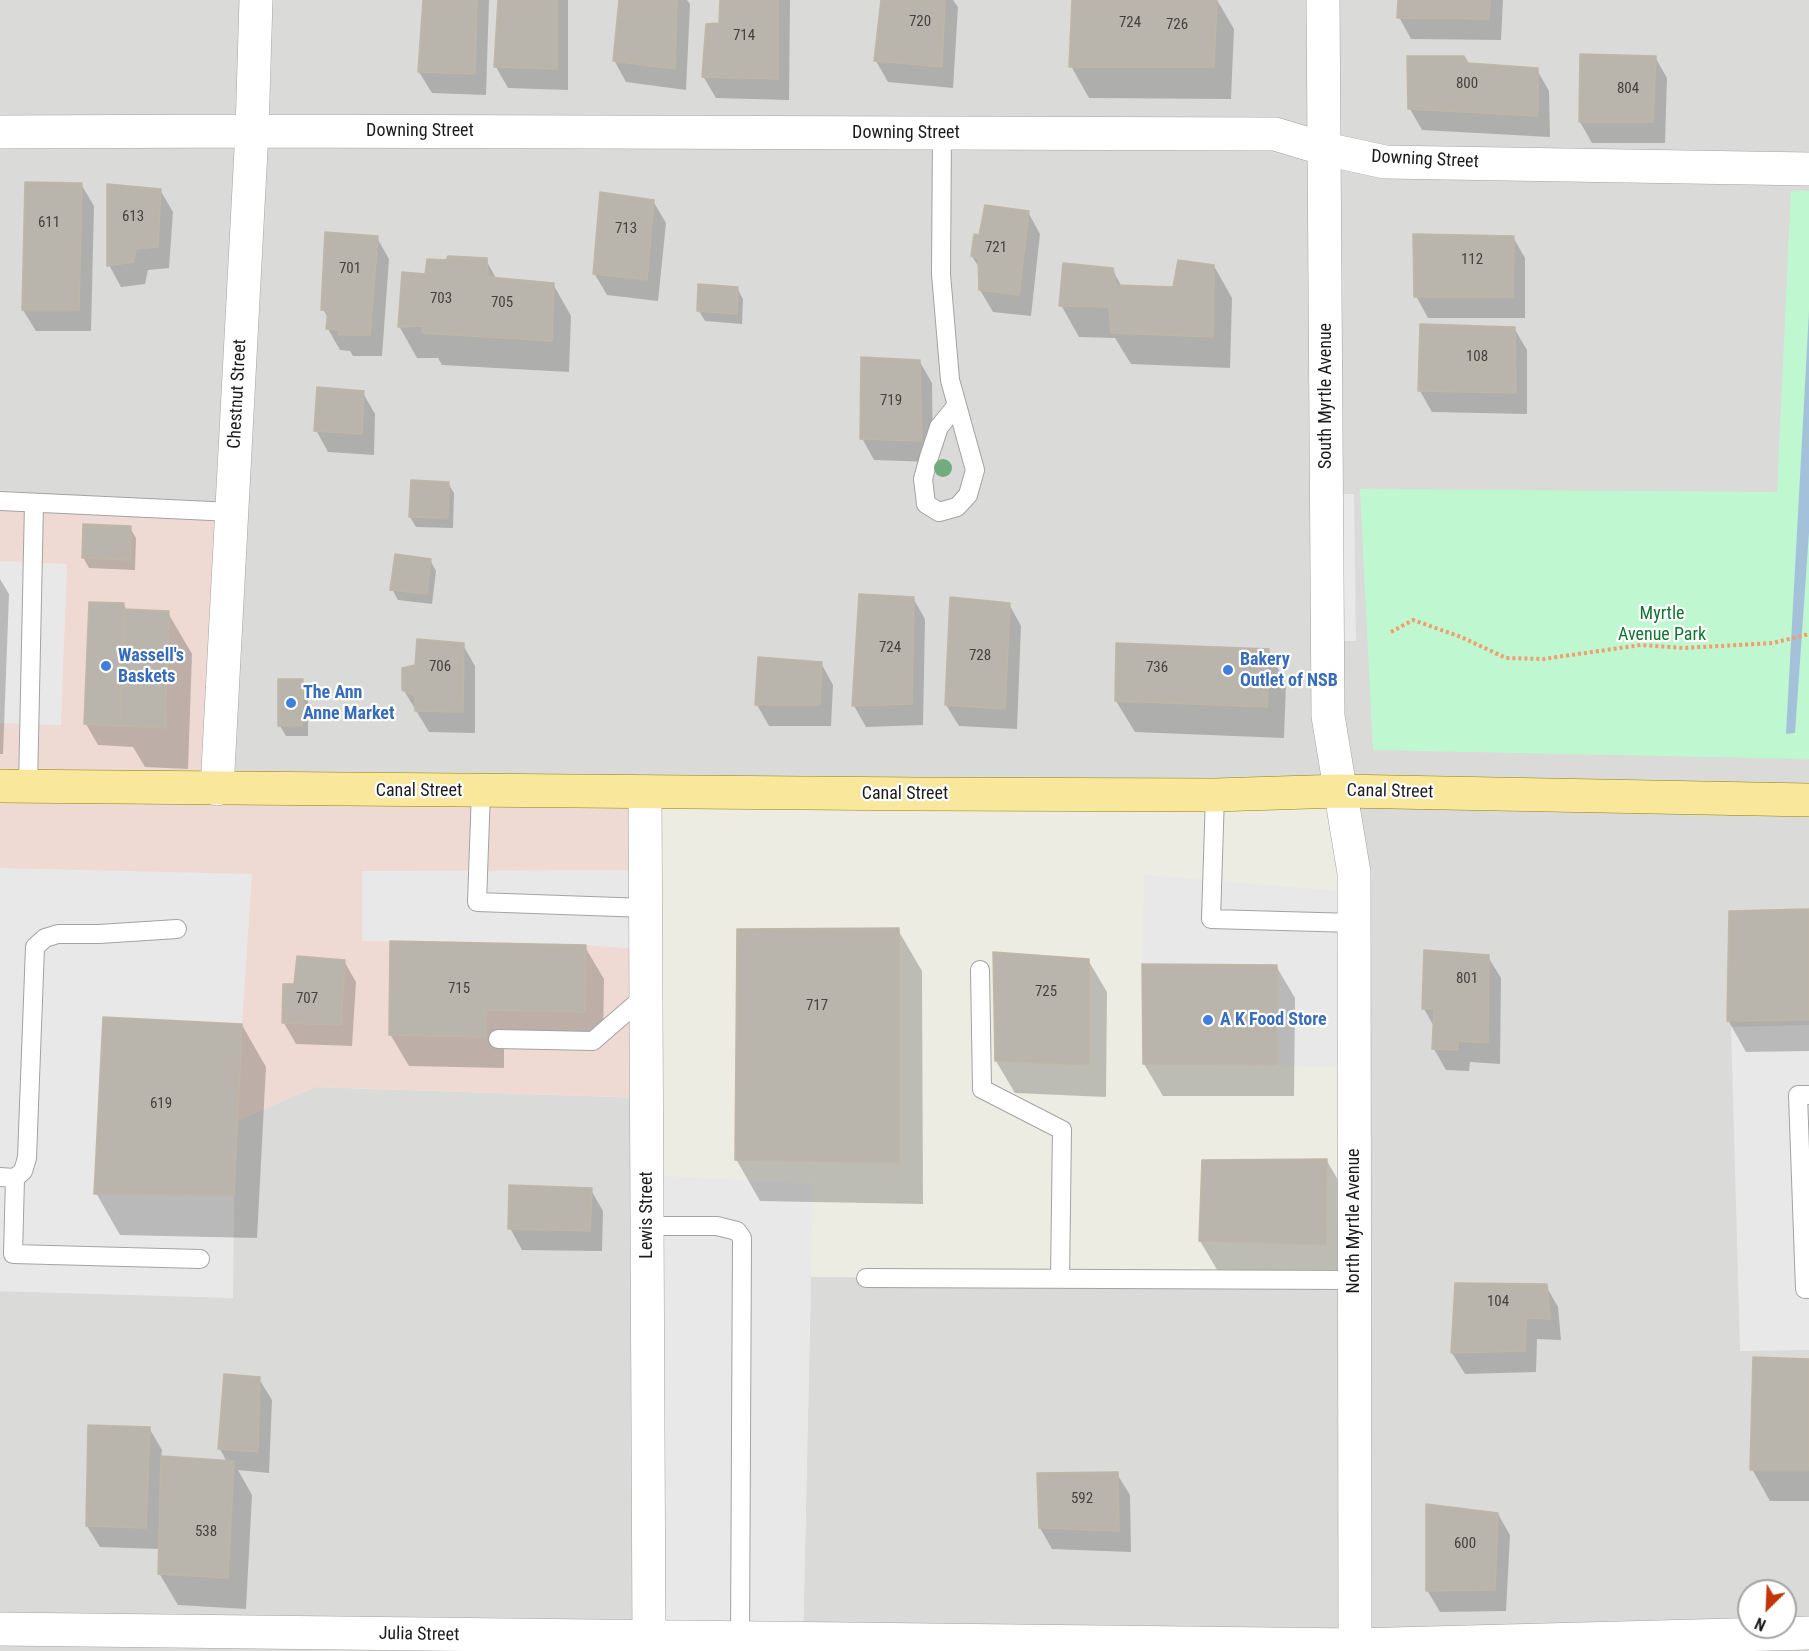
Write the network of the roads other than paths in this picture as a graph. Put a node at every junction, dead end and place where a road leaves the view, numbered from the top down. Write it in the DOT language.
graph roads {
  1 [pos="256,0"];
  2 [pos="1323,0"];
  3 [pos="252,130"];
  4 [pos="0,132"];
  5 [pos="942,133"];
  6 [pos="1325,149"];
  7 [pos="1809,169"];
  8 [pos="957,405"];
  9 [pos="0,501"];
  10 [pos="34,502"];
  11 [pos="232,512"];
  12 [pos="14,786"];
  13 [pos="217,789"];
  14 [pos="481,791"];
  15 [pos="1341,791"];
  16 [pos="645,792"];
  17 [pos="1215,795"];
  18 [pos="1809,800"];
  19 [pos="646,908"];
  20 [pos="1354,923"];
  21 [pos="177,929"];
  22 [pos="980,970"];
  23 [pos="646,995"];
  24 [pos="498,1039"];
  25 [pos="1809,1095"];
  26 [pos="8,1178"];
  27 [pos="647,1226"];
  28 [pos="200,1259"];
  29 [pos="866,1278"];
  30 [pos="1060,1279"];
  31 [pos="1354,1280"];
  32 [pos="1809,1289"];
  33 [pos="0,1629"];
  34 [pos="1809,1633"];
  35 [pos="649,1638"];
  36 [pos="740,1639"];
  37 [pos="1355,1648"];
  1 -- 3 [label="street, Chestnut Street"];
  2 -- 6 [label="street, South Myrtle Avenue"];
  3 -- 4 [label="street, Downing Street"];
  3 -- 5 [label="street, Downing Street"];
  3 -- 11 [label="street, Chestnut Street"];
  5 -- 6 [label="street, Downing Street"];
  5 -- 8 [label="lane"];
  6 -- 7 [label="street, Downing Street"];
  6 -- 15 [label="street, South Myrtle Avenue"];
  8 -- 8 [label="lane"];
  9 -- 10 [label="lane"];
  10 -- 11 [label="lane"];
  10 -- 12 [label="lane"];
  11 -- 13 [label="street, Chestnut Street"];
  12 -- 13 [label="main road, Canal Street"];
  13 -- 14 [label="main road, Canal Street"];
  14 -- 16 [label="main road, Canal Street"];
  14 -- 19 [label="lane"];
  15 -- 17 [label="main road, Canal Street"];
  15 -- 18 [label="main road, Canal Street"];
  15 -- 20 [label="street, North Myrtle Avenue"];
  16 -- 17 [label="main road, Canal Street"];
  16 -- 19 [label="street, Lewis Street"];
  17 -- 20 [label="lane"];
  19 -- 23 [label="street, Lewis Street"];
  20 -- 31 [label="street, North Myrtle Avenue"];
  21 -- 26 [label="lane"];
  22 -- 30 [label="lane"];
  23 -- 24 [label="lane"];
  23 -- 27 [label="street, Lewis Street"];
  25 -- 32 [label="lane"];
  26 -- 28 [label="lane"];
  27 -- 35 [label="street, Lewis Street"];
  27 -- 36 [label="lane"];
  29 -- 30 [label="lane"];
  30 -- 31 [label="lane"];
  31 -- 37 [label="street, North Myrtle Avenue"];
  33 -- 35 [label="street, Julia Street"];
  34 -- 37 [label="street, Julia Street"];
  35 -- 36 [label="street, Julia Street"];
  36 -- 37 [label="street, Julia Street"];
}
